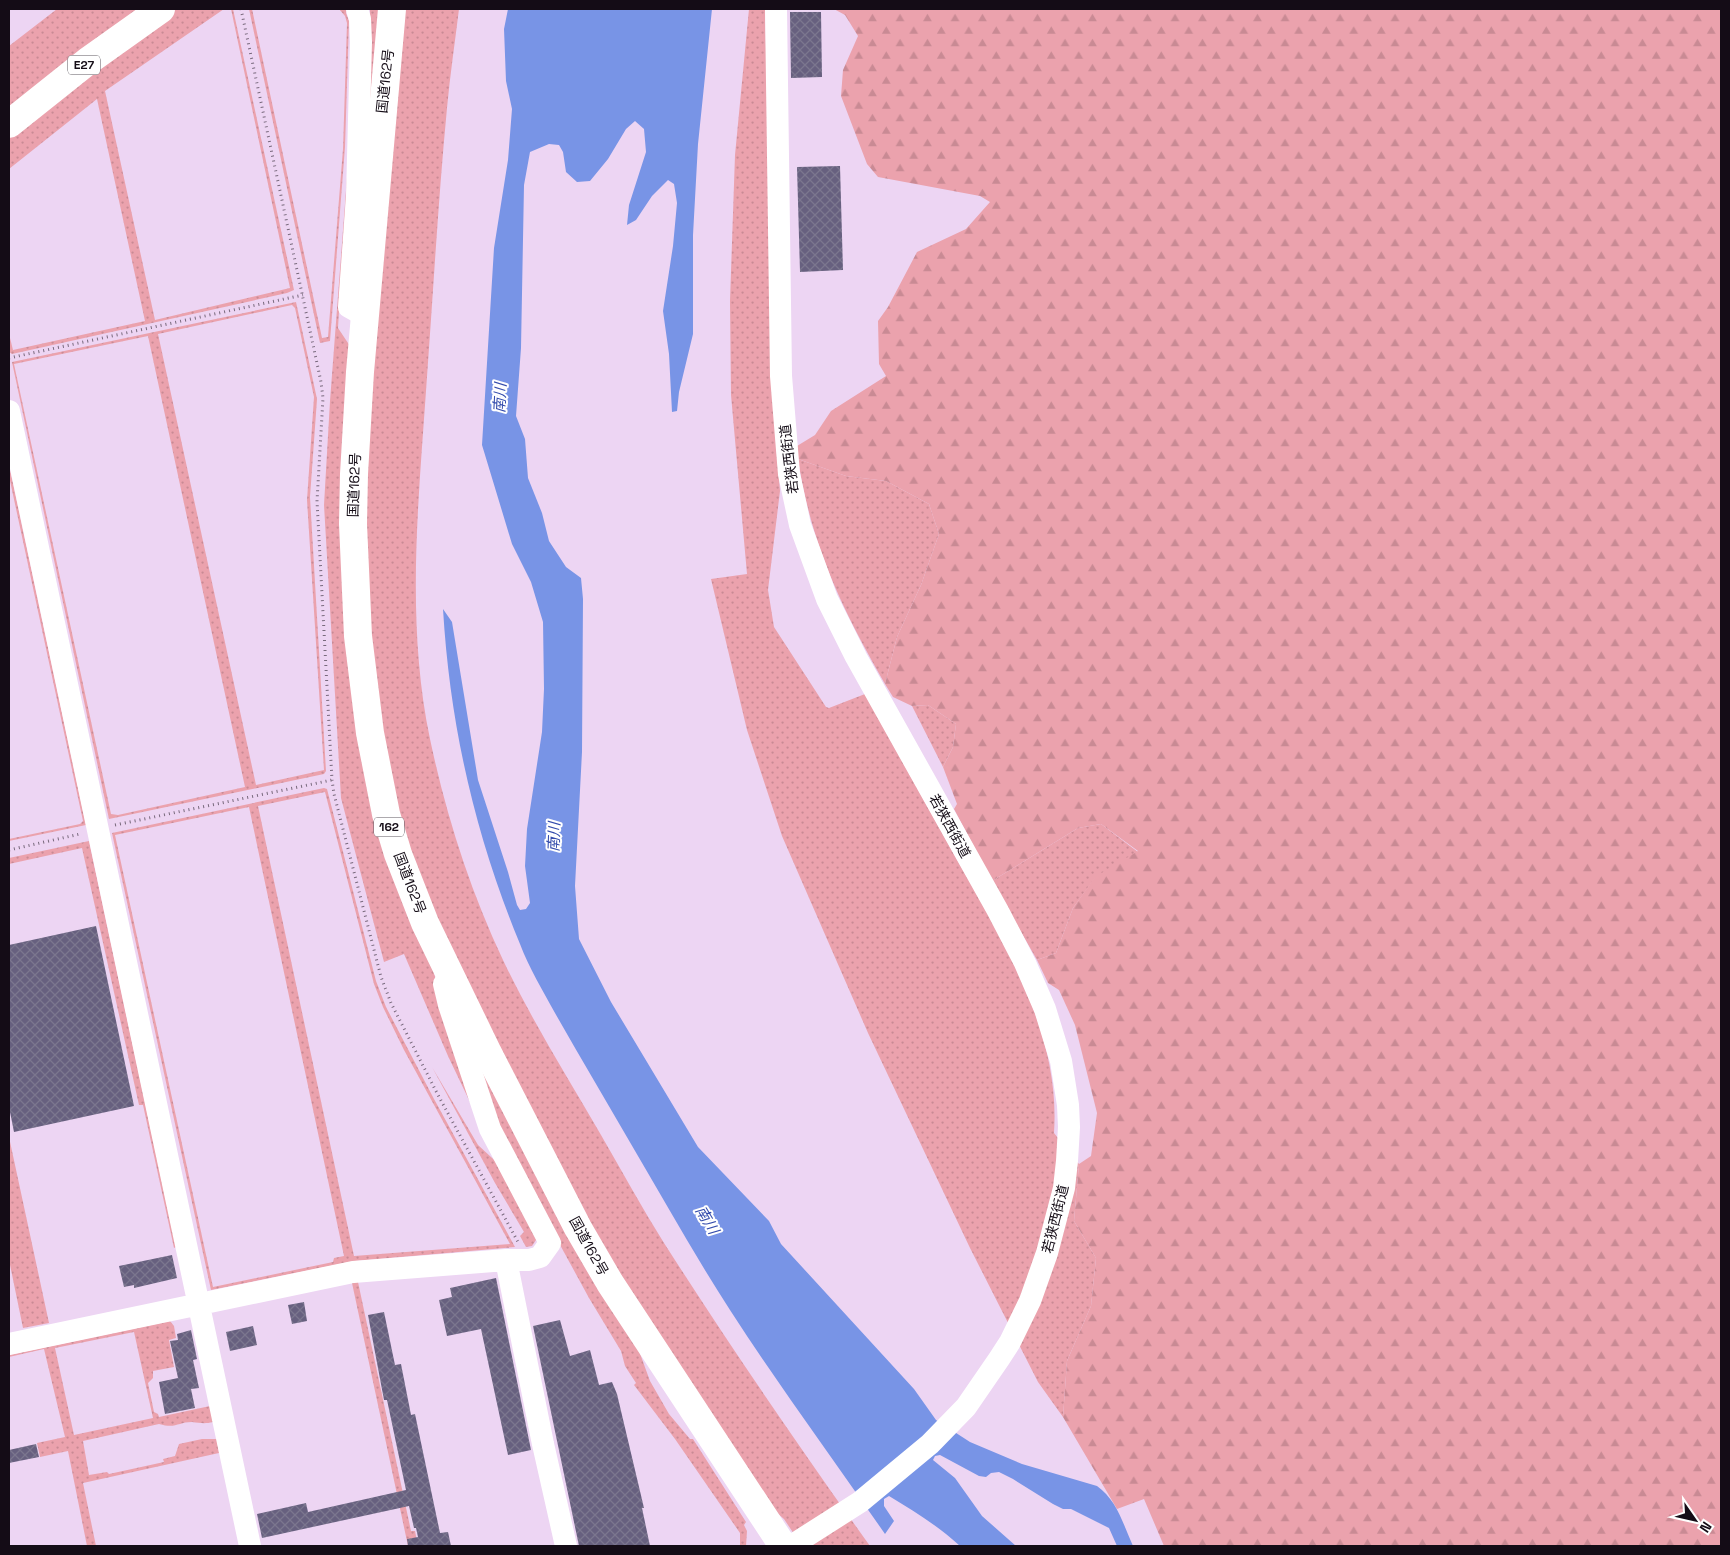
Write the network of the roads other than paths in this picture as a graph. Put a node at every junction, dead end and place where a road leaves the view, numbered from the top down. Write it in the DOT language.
graph roads {
  1 [pos="161,9"];
  2 [pos="357,9"];
  3 [pos="392,9"];
  4 [pos="776,9"];
  5 [pos="9,124"];
  6 [pos="364,316"];
  7 [pos="9,412"];
  8 [pos="450,976"];
  9 [pos="506,1260"];
  10 [pos="200,1303"];
  11 [pos="9,1344"];
  12 [pos="791,1545"];
  13 [pos="250,1546"];
  14 [pos="566,1546"];
  1 -- 5 [label="highway, E27"];
  2 -- 6 [label="street"];
  3 -- 6 [label="highway, 国道162号 / 162"];
  4 -- 12 [label="street, 若狭西街道"];
  6 -- 8 [label="highway, 国道162号 / 162"];
  7 -- 10 [label="street"];
  8 -- 9 [label="street"];
  8 -- 12 [label="highway, 国道162号 / 162"];
  9 -- 10 [label="street"];
  9 -- 14 [label="street"];
  10 -- 11 [label="street"];
  10 -- 13 [label="street"];
}
